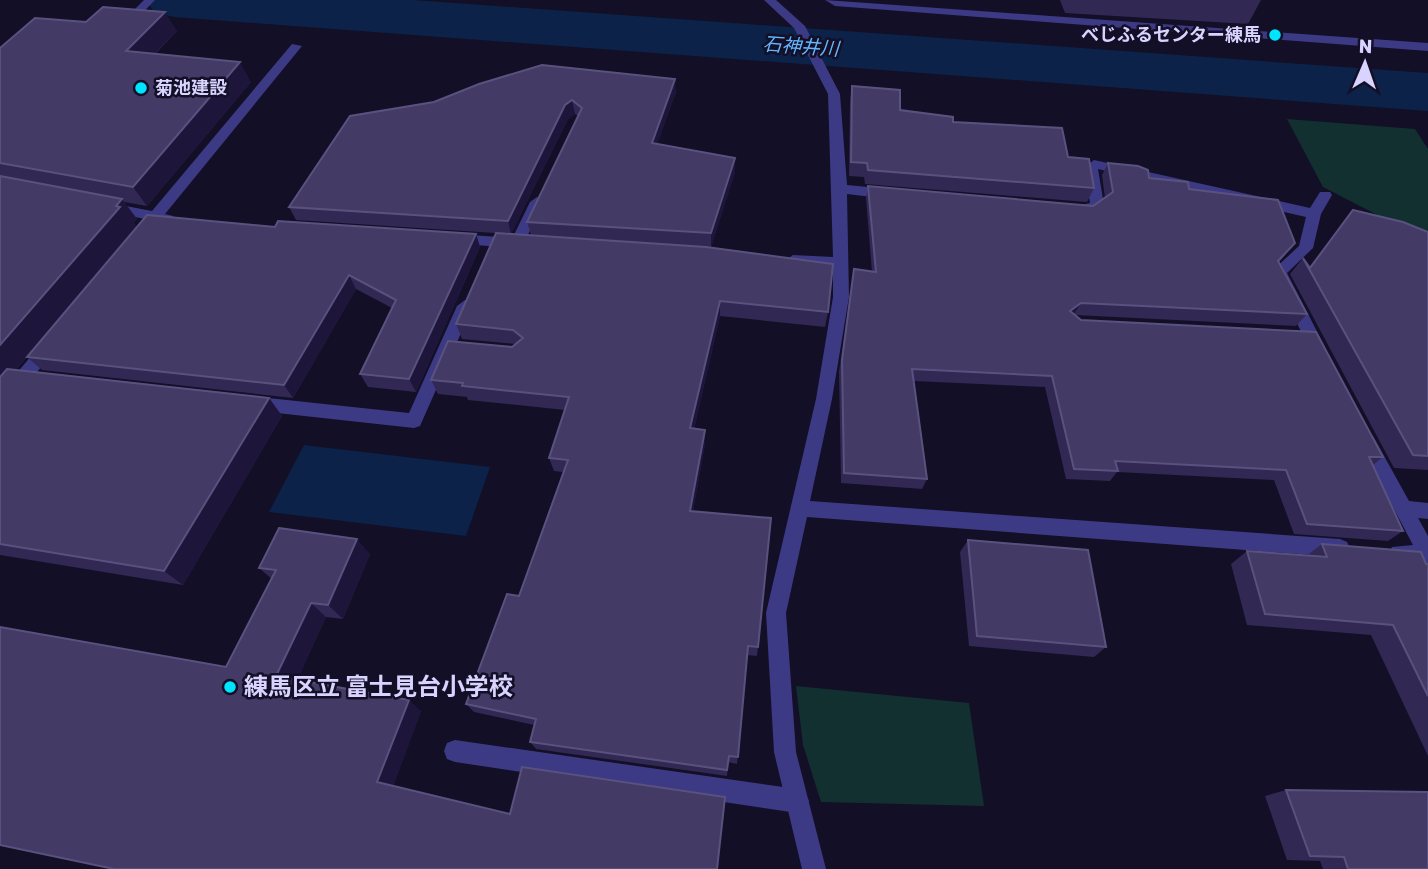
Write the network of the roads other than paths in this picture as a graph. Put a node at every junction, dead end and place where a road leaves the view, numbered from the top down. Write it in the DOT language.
graph roads {
  1 [pos="150,0"];
  2 [pos="769,0"];
  3 [pos="830,0"];
  4 [pos="130,20"];
  5 [pos="296,46"];
  6 [pos="1428,47"];
  7 [pos="840,189"];
  8 [pos="541,194"];
  9 [pos="909,195"];
  10 [pos="1325,195"];
  11 [pos="90,204"];
  12 [pos="1060,209"];
  13 [pos="1314,214"];
  14 [pos="155,217"];
  15 [pos="184,221"];
  16 [pos="137,238"];
  17 [pos="439,238"];
  18 [pos="782,259"];
  19 [pos="842,263"];
  20 [pos="472,288"];
  21 [pos="58,335"];
  22 [pos="447,346"];
  23 [pos="470,348"];
  24 [pos="1329,370"];
  25 [pos="23,377"];
  26 [pos="50,380"];
  27 [pos="239,401"];
  28 [pos="0,405"];
  29 [pos="1361,428"];
  30 [pos="799,508"];
  31 [pos="1404,509"];
  32 [pos="1428,511"];
  33 [pos="1358,550"];
  34 [pos="1386,552"];
  35 [pos="1428,555"];
  36 [pos="454,751"];
  37 [pos="797,801"];
  38 [pos="814,869"];
  1 -- 4 [label="street"];
  2 -- 7 [label="street"];
  3 -- 6 [label="street"];
  5 -- 14 [label="street"];
  7 -- 9 [label="street"];
  7 -- 19 [label="street"];
  8 -- 17 [label="street"];
  10 -- 13 [label="street"];
  11 -- 14 [label="street"];
  12 -- 13 [label="street"];
  13 -- 24 [label="street"];
  14 -- 15 [label="street"];
  14 -- 16 [label="street"];
  18 -- 19 [label="street"];
  19 -- 30 [label="street"];
  20 -- 22 [label="street"];
  21 -- 25 [label="street"];
  22 -- 23 [label="street"];
  22 -- 27 [label="street"];
  25 -- 26 [label="street"];
  25 -- 28 [label="street"];
  29 -- 31 [label="street"];
  30 -- 33 [label="street"];
  30 -- 37 [label="street"];
  31 -- 32 [label="street"];
  31 -- 35 [label="street"];
  34 -- 35 [label="street"];
  36 -- 37 [label="street"];
  37 -- 38 [label="street"];
}
